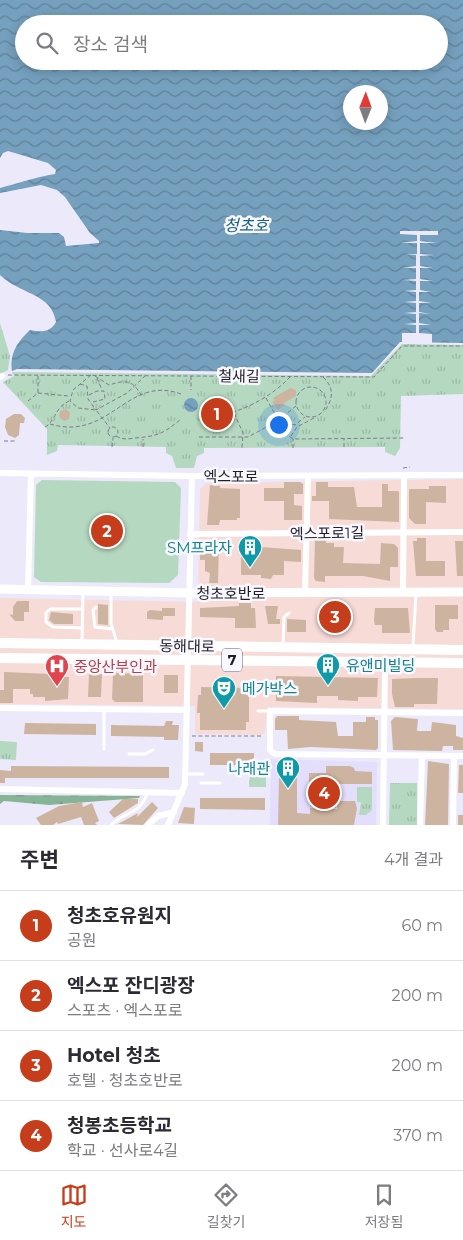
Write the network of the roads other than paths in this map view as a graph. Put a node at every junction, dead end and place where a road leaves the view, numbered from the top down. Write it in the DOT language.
graph roads {
  1 [pos="0,474"];
  2 [pos="31,474"];
  3 [pos="463,475"];
  4 [pos="192,476"];
  5 [pos="308,476"];
  6 [pos="404,476"];
  7 [pos="404,532"];
  8 [pos="463,532"];
  9 [pos="190,534"];
  10 [pos="306,534"];
  11 [pos="0,589"];
  12 [pos="28,591"];
  13 [pos="83,592"];
  14 [pos="111,592"];
  15 [pos="403,592"];
  16 [pos="416,592"];
  17 [pos="463,592"];
  18 [pos="188,593"];
  19 [pos="305,593"];
  20 [pos="96,607"];
  21 [pos="108,607"];
  22 [pos="82,609"];
  23 [pos="111,612"];
  24 [pos="289,613"];
  25 [pos="82,628"];
  26 [pos="112,629"];
  27 [pos="0,643"];
  28 [pos="82,644"];
  29 [pos="117,645"];
  30 [pos="187,646"];
  31 [pos="283,648"];
  32 [pos="413,650"];
  33 [pos="463,650"];
  34 [pos="0,658"];
  35 [pos="187,660"];
  36 [pos="385,662"];
  37 [pos="463,663"];
  38 [pos="0,708"];
  39 [pos="104,709"];
  40 [pos="187,710"];
  41 [pos="258,711"];
  42 [pos="270,711"];
  43 [pos="384,712"];
  44 [pos="463,714"];
  45 [pos="104,748"];
  46 [pos="153,750"];
  47 [pos="129,754"];
  48 [pos="384,756"];
  49 [pos="422,756"];
  50 [pos="454,756"];
  51 [pos="463,756"];
  52 [pos="186,774"];
  53 [pos="203,774"];
  54 [pos="201,783"];
  55 [pos="220,784"];
  56 [pos="0,789"];
  57 [pos="148,792"];
  58 [pos="182,793"];
  59 [pos="174,812"];
  60 [pos="112,825"];
  61 [pos="148,825"];
  62 [pos="168,825"];
  63 [pos="383,825"];
  64 [pos="420,825"];
  65 [pos="453,825"];
  1 -- 2 [label="street, 엑스포로"];
  2 -- 4 [label="street, 엑스포로"];
  2 -- 12 [label="street"];
  3 -- 6 [label="street, 엑스포로"];
  4 -- 5 [label="street, 엑스포로"];
  4 -- 9 [label="street"];
  5 -- 6 [label="street, 엑스포로"];
  5 -- 10 [label="street"];
  6 -- 7 [label="street"];
  7 -- 8 [label="street, 엑스포로1길"];
  7 -- 10 [label="street, 엑스포로1길"];
  7 -- 15 [label="street"];
  9 -- 10 [label="street, 엑스포로1길"];
  9 -- 18 [label="street"];
  10 -- 19 [label="street"];
  11 -- 12 [label="street, 청초호반로"];
  12 -- 13 [label="street, 청초호반로"];
  13 -- 14 [label="street, 청초호반로"];
  13 -- 22 [label="lane"];
  14 -- 18 [label="street, 청초호반로"];
  14 -- 23 [label="lane"];
  15 -- 16 [label="street, 청초호반로"];
  15 -- 19 [label="street, 청초호반로"];
  16 -- 17 [label="street, 청초호반로"];
  16 -- 32 [label="lane"];
  18 -- 19 [label="street, 청초호반로"];
  18 -- 30 [label="street"];
  20 -- 26 [label="lane"];
  21 -- 23 [label="lane"];
  22 -- 25 [label="lane"];
  22 -- 25 [label="lane"];
  23 -- 26 [label="lane"];
  24 -- 31 [label="lane"];
  25 -- 28 [label="lane"];
  26 -- 29 [label="lane"];
  27 -- 28 [label="main road, 동해대로 / 7"];
  28 -- 29 [label="main road, 동해대로 / 7"];
  29 -- 30 [label="main road, 동해대로 / 7"];
  30 -- 31 [label="main road, 동해대로 / 7"];
  30 -- 35 [label="street"];
  31 -- 32 [label="main road, 동해대로 / 7"];
  32 -- 33 [label="main road, 동해대로 / 7"];
  34 -- 35 [label="main road, 동해대로 / 7"];
  35 -- 36 [label="main road, 동해대로 / 7"];
  35 -- 40 [label="street"];
  36 -- 37 [label="main road, 동해대로 / 7"];
  36 -- 43 [label="street"];
  38 -- 39 [label="street"];
  39 -- 40 [label="street"];
  39 -- 45 [label="lane"];
  40 -- 52 [label="street"];
  41 -- 42 [label="lane"];
  42 -- 43 [label="street"];
  42 -- 48 [label="street"];
  43 -- 44 [label="street"];
  43 -- 48 [label="street"];
  46 -- 47 [label="lane"];
  48 -- 49 [label="street"];
  48 -- 63 [label="street"];
  49 -- 50 [label="street"];
  49 -- 64 [label="street"];
  50 -- 51 [label="street"];
  50 -- 65 [label="street"];
  52 -- 53 [label="lane"];
  52 -- 58 [label="street"];
  54 -- 55 [label="lane"];
  56 -- 57 [label="street"];
  57 -- 58 [label="street"];
  57 -- 60 [label="lane"];
  58 -- 59 [label="street"];
  59 -- 61 [label="street"];
  59 -- 62 [label="street"];
}
